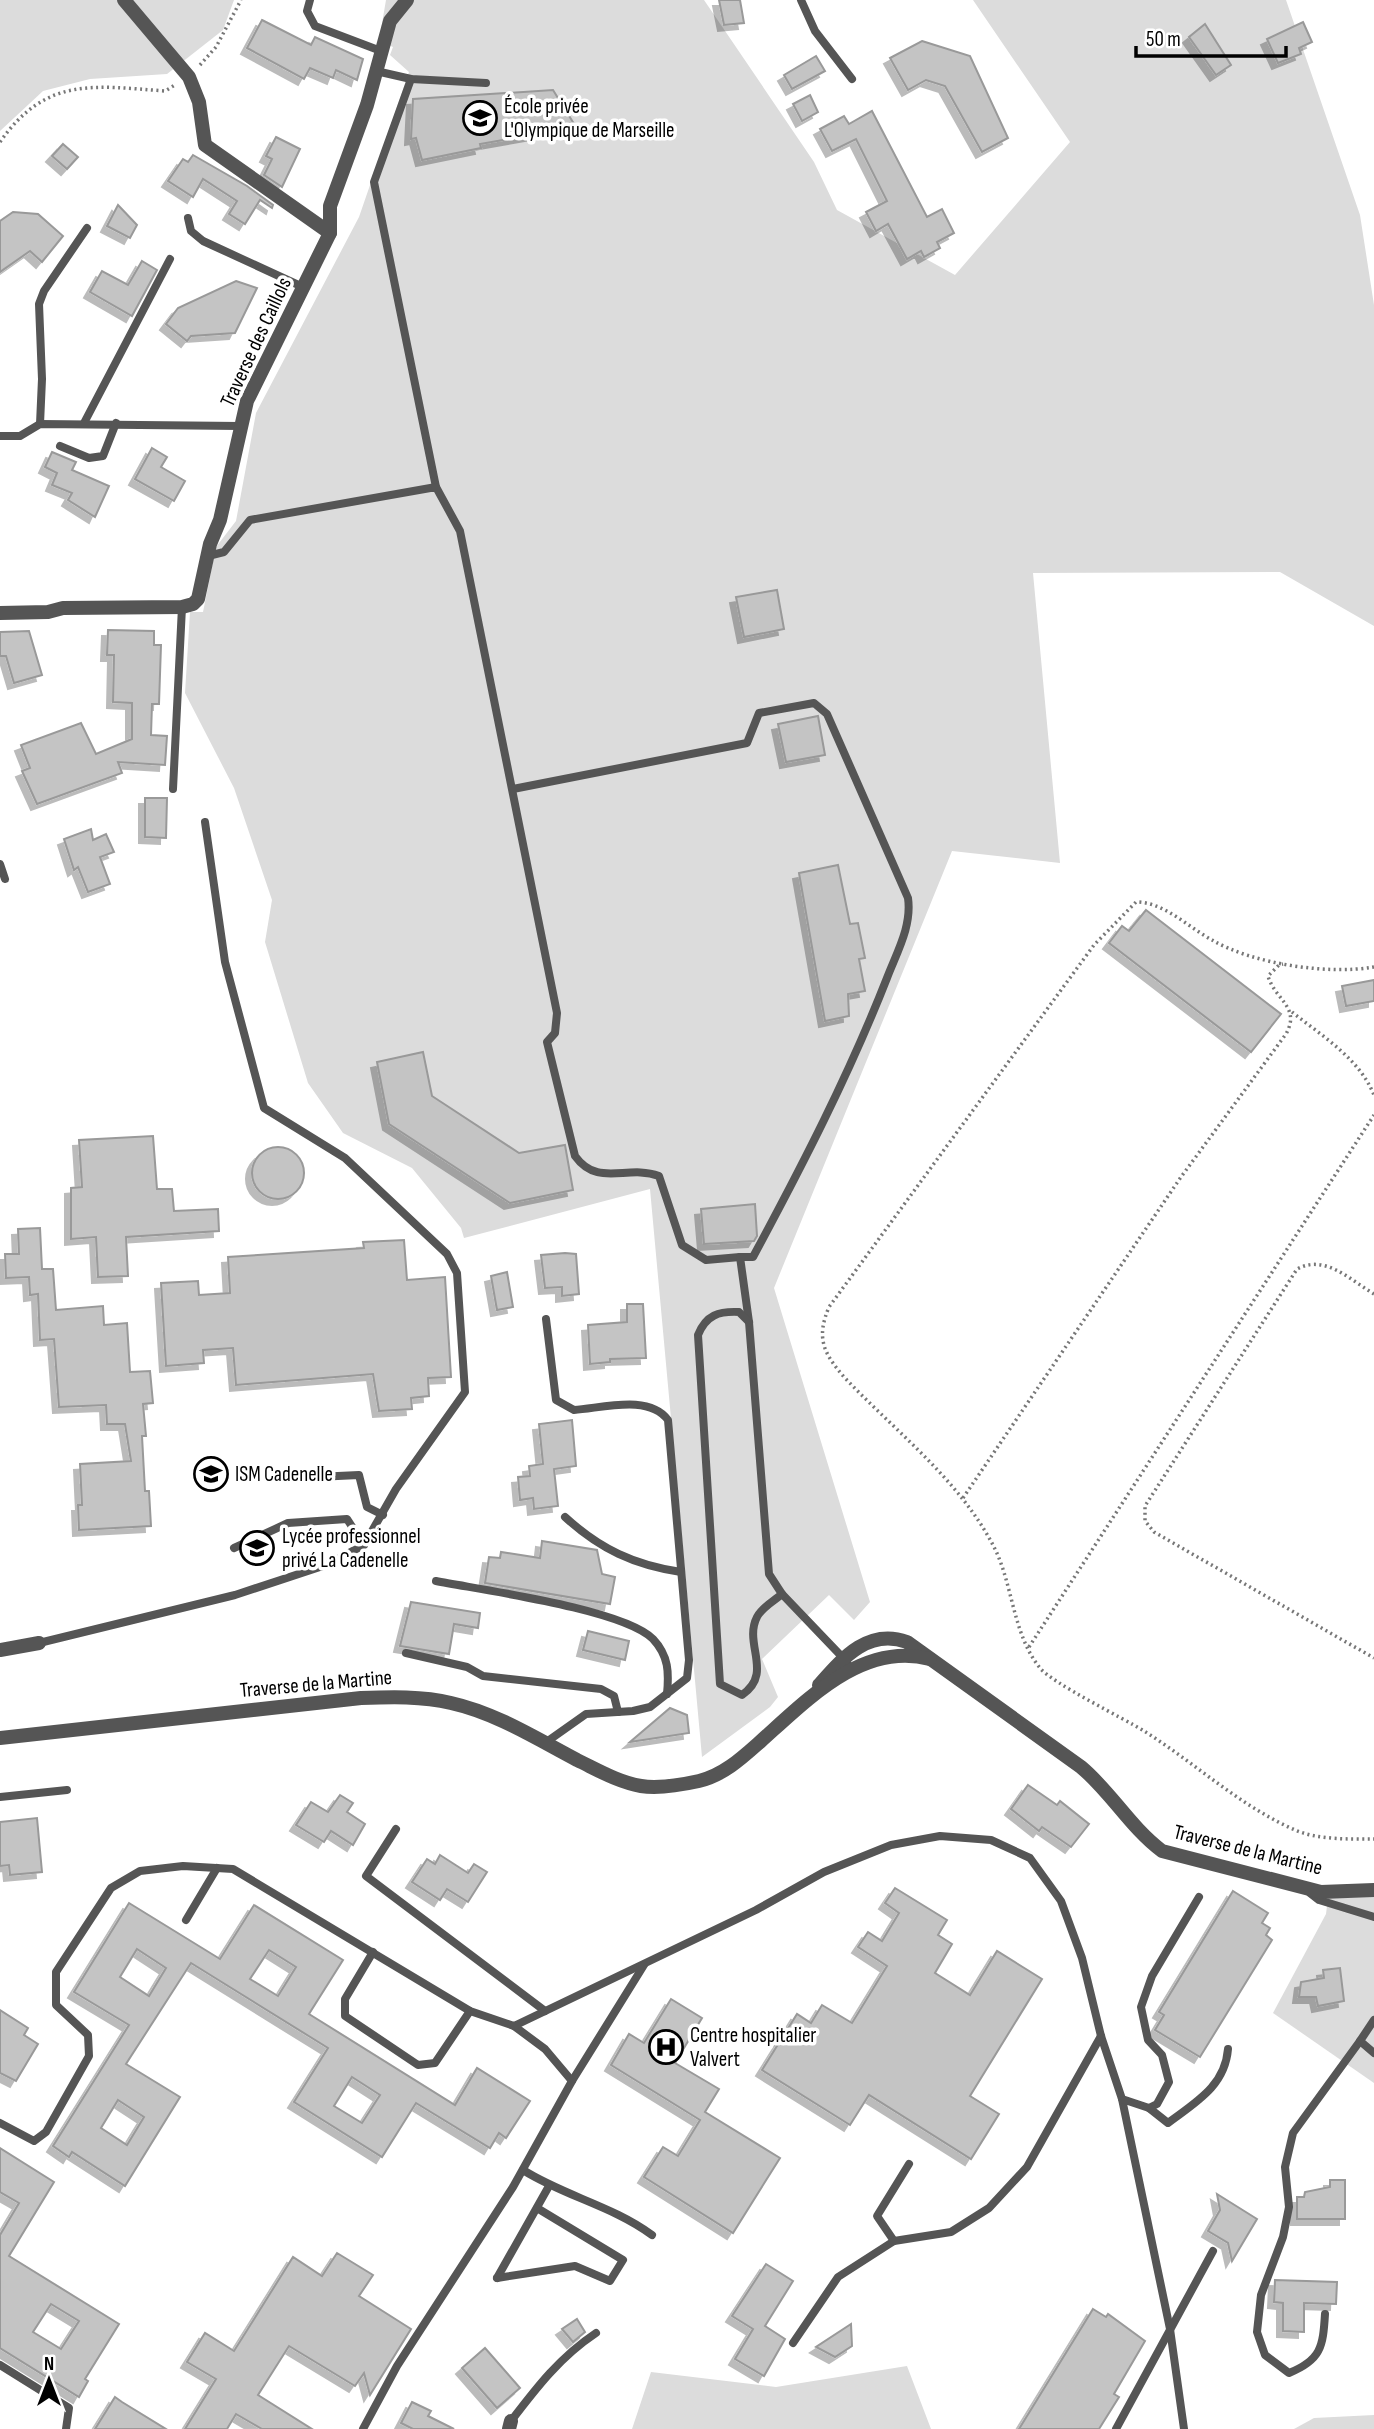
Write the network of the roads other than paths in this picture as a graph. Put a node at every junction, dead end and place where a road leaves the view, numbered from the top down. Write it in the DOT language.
graph roads {
  1 [pos="124,0"];
  2 [pos="310,0"];
  3 [pos="407,0"];
  4 [pos="801,0"];
  5 [pos="381,51"];
  6 [pos="376,71"];
  7 [pos="411,79"];
  8 [pos="852,79"];
  9 [pos="486,83"];
  10 [pos="188,218"];
  11 [pos="87,228"];
  12 [pos="330,233"];
  13 [pos="170,259"];
  14 [pos="304,288"];
  15 [pos="84,423"];
  16 [pos="40,424"];
  17 [pos="116,424"];
  18 [pos="240,426"];
  19 [pos="0,436"];
  20 [pos="60,446"];
  21 [pos="436,487"];
  22 [pos="208,556"];
  23 [pos="182,607"];
  24 [pos="0,613"];
  25 [pos="173,789"];
  26 [pos="513,789"];
  27 [pos="205,822"];
  28 [pos="0,864"];
  29 [pos="5,879"];
  30 [pos="740,1257"];
  31 [pos="546,1319"];
  32 [pos="749,1322"];
  33 [pos="274,1479"];
  34 [pos="383,1515"];
  35 [pos="565,1517"];
  36 [pos="364,1545"];
  37 [pos="234,1548"];
  38 [pos="681,1572"];
  39 [pos="436,1581"];
  40 [pos="782,1594"];
  41 [pos="39,1643"];
  42 [pos="0,1650"];
  43 [pos="406,1653"];
  44 [pos="843,1658"];
  45 [pos="930,1659"];
  46 [pos="853,1669"];
  47 [pos="667,1694"];
  48 [pos="802,1705"];
  49 [pos="618,1712"];
  50 [pos="0,1738"];
  51 [pos="545,1743"];
  52 [pos="67,1790"];
  53 [pos="0,1797"];
  54 [pos="396,1829"];
  55 [pos="217,1868"];
  56 [pos="1305,1889"];
  57 [pos="1374,1891"];
  58 [pos="1199,1897"];
  59 [pos="1374,1917"];
  60 [pos="186,1920"];
  61 [pos="373,1952"];
  62 [pos="645,1964"];
  63 [pos="470,2011"];
  64 [pos="545,2011"];
  65 [pos="1374,2020"];
  66 [pos="514,2026"];
  67 [pos="1101,2036"];
  68 [pos="1360,2042"];
  69 [pos="1228,2049"];
  70 [pos="1374,2053"];
  71 [pos="572,2081"];
  72 [pos="1122,2099"];
  73 [pos="1149,2108"];
  74 [pos="0,2123"];
  75 [pos="909,2164"];
  76 [pos="523,2170"];
  77 [pos="549,2186"];
  78 [pos="537,2208"];
  79 [pos="652,2235"];
  80 [pos="894,2241"];
  81 [pos="1213,2251"];
  82 [pos="1325,2314"];
  83 [pos="1170,2329"];
  84 [pos="596,2333"];
  85 [pos="793,2343"];
  86 [pos="0,2365"];
  87 [pos="510,2425"];
  88 [pos="66,2429"];
  89 [pos="363,2429"];
  90 [pos="1116,2429"];
  91 [pos="1184,2429"];
  1 -- 12 [label="street"];
  2 -- 5 [label="lane"];
  3 -- 5 [label="street, Traverse des Caillols"];
  4 -- 8 [label="lane"];
  5 -- 6 [label="street, Traverse des Caillols"];
  6 -- 7 [label="lane"];
  6 -- 12 [label="street, Traverse des Caillols"];
  7 -- 9 [label="lane"];
  7 -- 21 [label="lane"];
  10 -- 14 [label="lane"];
  11 -- 16 [label="lane"];
  12 -- 14 [label="street, Traverse des Caillols"];
  13 -- 15 [label="lane"];
  14 -- 18 [label="street, Traverse des Caillols"];
  15 -- 16 [label="lane"];
  15 -- 17 [label="lane"];
  16 -- 19 [label="lane"];
  17 -- 18 [label="lane"];
  17 -- 20 [label="lane"];
  18 -- 22 [label="street, Traverse des Caillols"];
  21 -- 22 [label="lane"];
  21 -- 26 [label="lane"];
  22 -- 23 [label="street, Traverse des Caillols"];
  23 -- 24 [label="street"];
  23 -- 25 [label="lane"];
  26 -- 30 [label="lane"];
  26 -- 30 [label="lane"];
  27 -- 34 [label="lane"];
  28 -- 29 [label="lane"];
  30 -- 32 [label="lane"];
  31 -- 38 [label="lane"];
  32 -- 40 [label="lane"];
  32 -- 40 [label="lane"];
  33 -- 34 [label="lane"];
  34 -- 36 [label="lane"];
  35 -- 38 [label="lane"];
  36 -- 37 [label="lane"];
  36 -- 41 [label="lane"];
  38 -- 47 [label="lane"];
  39 -- 47 [label="lane"];
  40 -- 44 [label="lane"];
  41 -- 42 [label="street"];
  43 -- 49 [label="lane"];
  44 -- 45 [label="street, Traverse de la Martine"];
  44 -- 46 [label="lane"];
  44 -- 48 [label="street, Traverse de la Martine"];
  45 -- 46 [label="street, Traverse de la Martine"];
  45 -- 56 [label="street, Traverse de la Martine"];
  46 -- 48 [label="street, Traverse de la Martine"];
  47 -- 49 [label="lane"];
  48 -- 51 [label="street, Traverse de la Martine"];
  49 -- 51 [label="lane"];
  50 -- 51 [label="street, Traverse de la Martine"];
  52 -- 53 [label="lane"];
  54 -- 64 [label="lane"];
  55 -- 60 [label="lane"];
  55 -- 61 [label="lane"];
  55 -- 74 [label="lane"];
  56 -- 57 [label="street, Traverse de la Martine"];
  56 -- 59 [label="lane"];
  58 -- 73 [label="lane"];
  61 -- 63 [label="lane"];
  61 -- 63 [label="lane"];
  62 -- 64 [label="lane"];
  62 -- 67 [label="lane"];
  62 -- 71 [label="lane"];
  63 -- 66 [label="lane"];
  64 -- 66 [label="lane"];
  65 -- 68 [label="lane"];
  66 -- 71 [label="lane"];
  67 -- 72 [label="lane"];
  67 -- 80 [label="lane"];
  68 -- 70 [label="lane"];
  68 -- 82 [label="lane"];
  69 -- 73 [label="lane"];
  71 -- 76 [label="lane"];
  72 -- 73 [label="lane"];
  72 -- 83 [label="lane"];
  75 -- 80 [label="lane"];
  76 -- 77 [label="lane"];
  76 -- 89 [label="lane"];
  77 -- 78 [label="lane"];
  77 -- 79 [label="lane"];
  78 -- 78 [label="lane"];
  80 -- 85 [label="lane"];
  81 -- 83 [label="lane"];
  83 -- 90 [label="lane"];
  83 -- 91 [label="lane"];
  84 -- 87 [label="lane"];
  86 -- 88 [label="lane"];
}
